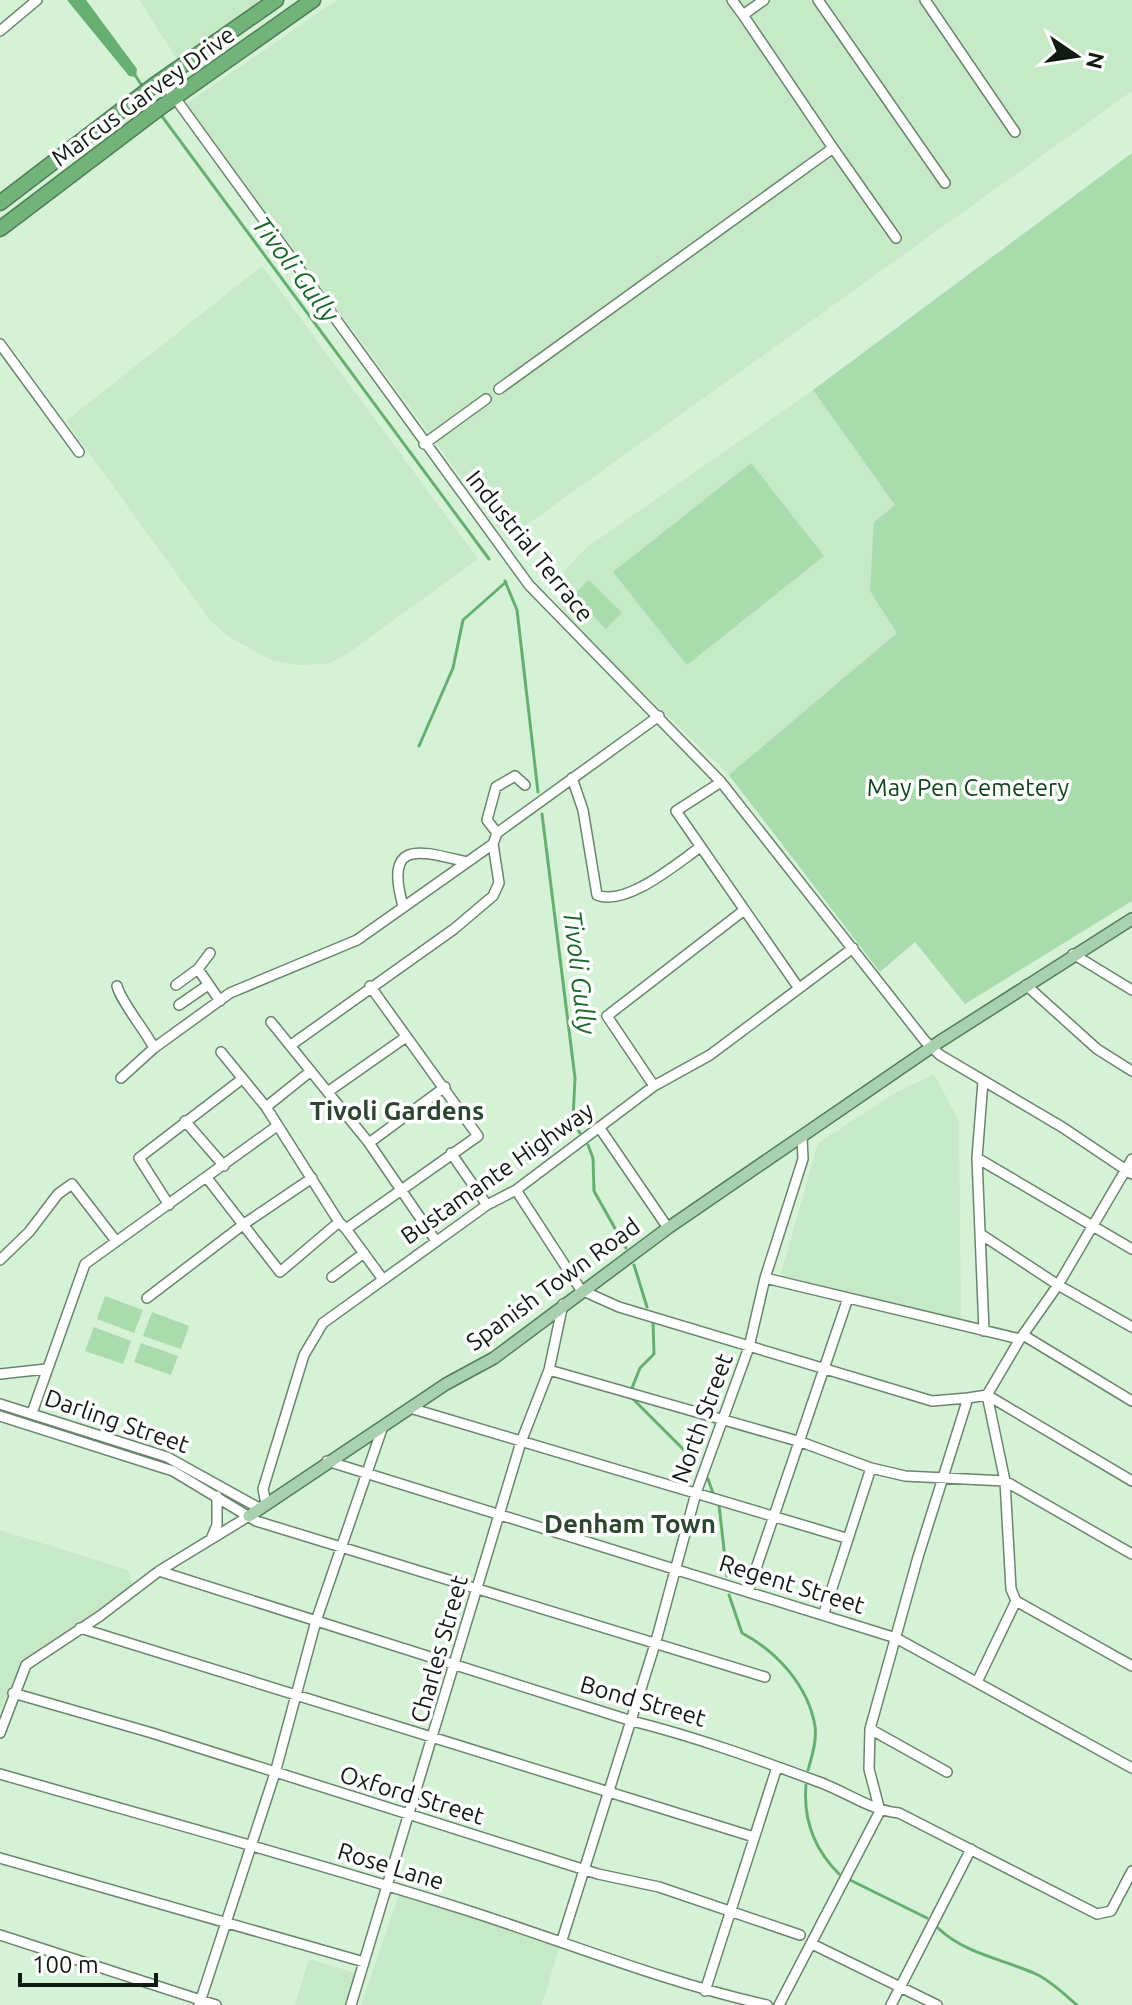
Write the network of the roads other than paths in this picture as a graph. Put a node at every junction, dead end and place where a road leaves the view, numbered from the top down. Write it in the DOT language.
graph roads {
  1 [pos="37,0"];
  2 [pos="276,0"];
  3 [pos="313,0"];
  4 [pos="732,0"];
  5 [pos="764,0"];
  6 [pos="818,0"];
  7 [pos="925,0"];
  8 [pos="743,15"];
  9 [pos="0,31"];
  10 [pos="162,80"];
  11 [pos="175,97"];
  12 [pos="1015,132"];
  13 [pos="833,148"];
  14 [pos="945,183"];
  15 [pos="0,203"];
  16 [pos="0,229"];
  17 [pos="896,238"];
  18 [pos="0,344"];
  19 [pos="499,389"];
  20 [pos="486,399"];
  21 [pos="424,444"];
  22 [pos="79,452"];
  23 [pos="659,716"];
  24 [pos="572,778"];
  25 [pos="721,782"];
  26 [pos="525,785"];
  27 [pos="497,833"];
  28 [pos="493,844"];
  29 [pos="699,848"];
  30 [pos="467,862"];
  31 [pos="403,906"];
  32 [pos="743,911"];
  33 [pos="1132,919"];
  34 [pos="853,948"];
  35 [pos="210,953"];
  36 [pos="1073,954"];
  37 [pos="198,969"];
  38 [pos="176,985"];
  39 [pos="208,985"];
  40 [pos="1026,985"];
  41 [pos="117,986"];
  42 [pos="370,986"];
  43 [pos="798,987"];
  44 [pos="1132,990"];
  45 [pos="220,1001"];
  46 [pos="179,1005"];
  47 [pos="271,1022"];
  48 [pos="406,1037"];
  49 [pos="291,1045"];
  50 [pos="154,1048"];
  51 [pos="932,1048"];
  52 [pos="221,1052"];
  53 [pos="311,1071"];
  54 [pos="1132,1071"];
  55 [pos="121,1078"];
  56 [pos="242,1079"];
  57 [pos="983,1081"];
  58 [pos="654,1086"];
  59 [pos="445,1087"];
  60 [pos="329,1091"];
  61 [pos="266,1107"];
  62 [pos="185,1121"];
  63 [pos="277,1126"];
  64 [pos="599,1127"];
  65 [pos="802,1137"];
  66 [pos="369,1143"];
  67 [pos="451,1153"];
  68 [pos="977,1158"];
  69 [pos="1132,1159"];
  70 [pos="224,1166"];
  71 [pos="1128,1172"];
  72 [pos="207,1178"];
  73 [pos="312,1178"];
  74 [pos="516,1190"];
  75 [pos="402,1191"];
  76 [pos="169,1205"];
  77 [pos="487,1205"];
  78 [pos="244,1224"];
  79 [pos="343,1225"];
  80 [pos="1094,1226"];
  81 [pos="668,1228"];
  82 [pos="982,1235"];
  83 [pos="116,1241"];
  84 [pos="436,1241"];
  85 [pos="1132,1249"];
  86 [pos="364,1253"];
  87 [pos="0,1260"];
  88 [pos="332,1277"];
  89 [pos="382,1278"];
  90 [pos="765,1278"];
  91 [pos="1058,1285"];
  92 [pos="581,1290"];
  93 [pos="147,1298"];
  94 [pos="847,1301"];
  95 [pos="563,1304"];
  96 [pos="1132,1327"];
  97 [pos="984,1331"];
  98 [pos="1022,1337"];
  99 [pos="749,1347"];
  100 [pos="824,1368"];
  101 [pos="46,1369"];
  102 [pos="549,1370"];
  103 [pos="0,1374"];
  104 [pos="987,1395"];
  105 [pos="968,1398"];
  106 [pos="1132,1401"];
  107 [pos="0,1404"];
  108 [pos="410,1408"];
  109 [pos="32,1413"];
  110 [pos="0,1416"];
  111 [pos="724,1419"];
  112 [pos="383,1426"];
  113 [pos="521,1442"];
  114 [pos="801,1442"];
  115 [pos="327,1461"];
  116 [pos="871,1468"];
  117 [pos="364,1473"];
  118 [pos="943,1478"];
  119 [pos="1005,1481"];
  120 [pos="1132,1481"];
  121 [pos="696,1493"];
  122 [pos="217,1496"];
  123 [pos="258,1509"];
  124 [pos="500,1515"];
  125 [pos="773,1515"];
  126 [pos="846,1538"];
  127 [pos="211,1539"];
  128 [pos="341,1545"];
  129 [pos="1132,1554"];
  130 [pos="677,1569"];
  131 [pos="159,1571"];
  132 [pos="478,1587"];
  133 [pos="748,1592"];
  134 [pos="1016,1601"];
  135 [pos="824,1613"];
  136 [pos="316,1621"];
  137 [pos="80,1628"];
  138 [pos="896,1638"];
  139 [pos="656,1641"];
  140 [pos="454,1663"];
  141 [pos="1132,1666"];
  142 [pos="765,1677"];
  143 [pos="977,1682"];
  144 [pos="13,1693"];
  145 [pos="294,1696"];
  146 [pos="632,1721"];
  147 [pos="870,1729"];
  148 [pos="0,1733"];
  149 [pos="434,1737"];
  150 [pos="777,1767"];
  151 [pos="1132,1768"];
  152 [pos="947,1772"];
  153 [pos="275,1773"];
  154 [pos="0,1774"];
  155 [pos="608,1791"];
  156 [pos="880,1811"];
  157 [pos="410,1816"];
  158 [pos="754,1837"];
  159 [pos="250,1845"];
  160 [pos="971,1849"];
  161 [pos="0,1858"];
  162 [pos="587,1869"];
  163 [pos="1132,1871"];
  164 [pos="387,1885"];
  165 [pos="731,1910"];
  166 [pos="224,1922"];
  167 [pos="0,1935"];
  168 [pos="800,1935"];
  169 [pos="562,1940"];
  170 [pos="812,1944"];
  171 [pos="364,1962"];
  172 [pos="901,1986"];
  173 [pos="705,1991"];
  174 [pos="200,2003"];
  175 [pos="216,2005"];
  176 [pos="351,2005"];
  177 [pos="767,2005"];
  178 [pos="779,2005"];
  179 [pos="891,2005"];
  180 [pos="937,2005"];
  1 -- 9 [label="street"];
  2 -- 10 [label="highway, Marcus Garvey Drive"];
  3 -- 11 [label="highway, Marcus Garvey Drive"];
  4 -- 8 [label="street"];
  5 -- 8 [label="street"];
  6 -- 14 [label="street"];
  7 -- 12 [label="street"];
  8 -- 13 [label="street"];
  10 -- 11 [label="street, Industrial Terrace"];
  10 -- 15 [label="highway, Marcus Garvey Drive"];
  11 -- 16 [label="highway, Marcus Garvey Drive"];
  11 -- 21 [label="street, Industrial Terrace"];
  13 -- 17 [label="street"];
  13 -- 19 [label="street"];
  18 -- 22 [label="street"];
  20 -- 21 [label="street"];
  21 -- 23 [label="street, Industrial Terrace"];
  23 -- 24 [label="street"];
  23 -- 25 [label="street, Industrial Terrace"];
  24 -- 27 [label="street"];
  24 -- 29 [label="street"];
  25 -- 29 [label="street"];
  25 -- 34 [label="street, Industrial Terrace"];
  26 -- 27 [label="street"];
  27 -- 28 [label="street"];
  28 -- 30 [label="street"];
  28 -- 42 [label="street"];
  29 -- 32 [label="street"];
  30 -- 31 [label="street"];
  30 -- 31 [label="street"];
  31 -- 45 [label="street"];
  32 -- 43 [label="street"];
  32 -- 58 [label="street"];
  33 -- 36 [label="main road, Spanish Town Road"];
  34 -- 43 [label="street, Bustamante Highway"];
  34 -- 51 [label="street, Industrial Terrace"];
  35 -- 37 [label="street"];
  36 -- 40 [label="main road, Spanish Town Road"];
  36 -- 44 [label="street"];
  37 -- 38 [label="street"];
  37 -- 39 [label="street"];
  39 -- 45 [label="street"];
  39 -- 46 [label="street"];
  40 -- 51 [label="main road, Spanish Town Road"];
  40 -- 54 [label="street"];
  41 -- 50 [label="street"];
  42 -- 48 [label="street"];
  42 -- 49 [label="street"];
  43 -- 58 [label="street, Bustamante Highway"];
  45 -- 50 [label="street"];
  47 -- 49 [label="street"];
  48 -- 59 [label="street"];
  48 -- 60 [label="street"];
  49 -- 53 [label="street"];
  50 -- 55 [label="street"];
  51 -- 57 [label="street, Industrial Terrace"];
  51 -- 65 [label="main road, Spanish Town Road"];
  52 -- 56 [label="street"];
  53 -- 60 [label="street"];
  53 -- 61 [label="street"];
  56 -- 61 [label="street"];
  56 -- 62 [label="street"];
  57 -- 68 [label="street"];
  57 -- 71 [label="street, Industrial Terrace"];
  58 -- 64 [label="street, Bustamante Highway"];
  59 -- 66 [label="street"];
  59 -- 67 [label="street"];
  60 -- 66 [label="street"];
  61 -- 63 [label="street"];
  62 -- 70 [label="street"];
  62 -- 76 [label="street"];
  63 -- 70 [label="street"];
  63 -- 73 [label="street"];
  64 -- 74 [label="street, Bustamante Highway"];
  64 -- 81 [label="street"];
  65 -- 81 [label="main road, Spanish Town Road"];
  65 -- 90 [label="street, North Street"];
  66 -- 75 [label="street"];
  67 -- 75 [label="street"];
  67 -- 77 [label="street"];
  68 -- 80 [label="street"];
  68 -- 82 [label="street"];
  69 -- 71 [label="street"];
  70 -- 72 [label="street"];
  71 -- 80 [label="street"];
  72 -- 76 [label="street"];
  72 -- 78 [label="street"];
  73 -- 78 [label="street"];
  73 -- 79 [label="street"];
  74 -- 77 [label="street, Bustamante Highway"];
  74 -- 92 [label="street"];
  75 -- 79 [label="street"];
  75 -- 84 [label="street"];
  76 -- 83 [label="street"];
  77 -- 84 [label="street, Bustamante Highway"];
  78 -- 79 [label="street"];
  78 -- 93 [label="street"];
  79 -- 86 [label="street"];
  80 -- 85 [label="street"];
  80 -- 91 [label="street"];
  81 -- 92 [label="main road, Spanish Town Road"];
  82 -- 91 [label="street"];
  82 -- 97 [label="street"];
  83 -- 87 [label="street"];
  83 -- 101 [label="street"];
  84 -- 89 [label="street, Bustamante Highway"];
  86 -- 88 [label="street"];
  86 -- 89 [label="street"];
  89 -- 123 [label="street, Bustamante Highway"];
  90 -- 94 [label="street"];
  90 -- 99 [label="street, North Street"];
  91 -- 96 [label="street"];
  91 -- 98 [label="street"];
  92 -- 95 [label="main road, Spanish Town Road"];
  92 -- 99 [label="street"];
  94 -- 97 [label="street"];
  94 -- 100 [label="street"];
  95 -- 102 [label="street, Charles Street"];
  95 -- 108 [label="main road, Spanish Town Road"];
  97 -- 98 [label="street"];
  98 -- 104 [label="street"];
  98 -- 106 [label="street"];
  99 -- 100 [label="street"];
  99 -- 111 [label="street, North Street"];
  100 -- 105 [label="street"];
  100 -- 114 [label="street"];
  101 -- 103 [label="street"];
  101 -- 109 [label="street"];
  102 -- 111 [label="street"];
  102 -- 113 [label="street, Charles Street"];
  104 -- 105 [label="street"];
  104 -- 119 [label="street"];
  104 -- 120 [label="street"];
  105 -- 118 [label="street"];
  107 -- 109 [label="street, Darling Street"];
  108 -- 112 [label="main road, Spanish Town Road"];
  108 -- 113 [label="street"];
  109 -- 123 [label="street, Darling Street"];
  110 -- 122 [label="street, Darling Street"];
  111 -- 114 [label="street"];
  111 -- 121 [label="street, North Street"];
  112 -- 115 [label="main road, Spanish Town Road"];
  112 -- 117 [label="street"];
  113 -- 121 [label="street"];
  113 -- 124 [label="street, Charles Street"];
  114 -- 116 [label="street"];
  114 -- 125 [label="street"];
  115 -- 117 [label="street, Regent Street"];
  115 -- 123 [label="main road, Spanish Town Road"];
  116 -- 118 [label="street"];
  116 -- 126 [label="street"];
  117 -- 124 [label="street, Regent Street"];
  117 -- 128 [label="street"];
  118 -- 119 [label="street"];
  118 -- 138 [label="street"];
  119 -- 129 [label="street"];
  119 -- 134 [label="street"];
  121 -- 125 [label="street"];
  121 -- 130 [label="street, North Street"];
  122 -- 123 [label="street, Darling Street"];
  122 -- 127 [label="street"];
  123 -- 127 [label="street, Spanish Town Road"];
  123 -- 128 [label="street"];
  124 -- 130 [label="street, Regent Street"];
  124 -- 132 [label="street, Charles Street"];
  125 -- 126 [label="street"];
  125 -- 133 [label="street"];
  126 -- 135 [label="street"];
  127 -- 131 [label="street, Spanish Town Road"];
  128 -- 132 [label="street"];
  128 -- 136 [label="street"];
  130 -- 133 [label="street, Regent Street"];
  130 -- 139 [label="street, North Street"];
  131 -- 136 [label="street, Bond Street"];
  131 -- 137 [label="street, Spanish Town Road"];
  132 -- 139 [label="street"];
  132 -- 140 [label="street, Charles Street"];
  133 -- 135 [label="street, Regent Street"];
  134 -- 141 [label="street"];
  134 -- 143 [label="street"];
  135 -- 138 [label="street, Regent Street"];
  136 -- 140 [label="street, Bond Street"];
  136 -- 145 [label="street"];
  137 -- 144 [label="street, Spanish Town Road"];
  137 -- 145 [label="street"];
  138 -- 143 [label="street, Regent Street"];
  138 -- 147 [label="street"];
  139 -- 142 [label="street"];
  139 -- 146 [label="street, North Street"];
  140 -- 146 [label="street, Bond Street"];
  140 -- 149 [label="street, Charles Street"];
  143 -- 151 [label="street, Regent Street"];
  144 -- 148 [label="street, Spanish Town Road"];
  144 -- 153 [label="street, Oxford Street"];
  145 -- 149 [label="street"];
  145 -- 153 [label="street"];
  146 -- 150 [label="street, Bond Street"];
  146 -- 155 [label="street, North Street"];
  147 -- 152 [label="street"];
  147 -- 156 [label="street"];
  149 -- 155 [label="street"];
  149 -- 157 [label="street, Charles Street"];
  150 -- 156 [label="street, Bond Street"];
  150 -- 158 [label="street"];
  153 -- 157 [label="street, Oxford Street"];
  153 -- 159 [label="street"];
  154 -- 159 [label="street, Rose Lane"];
  155 -- 158 [label="street"];
  155 -- 162 [label="street, North Street"];
  156 -- 160 [label="street, Bond Street"];
  156 -- 170 [label="street"];
  157 -- 162 [label="street, Oxford Street"];
  157 -- 164 [label="street, Charles Street"];
  158 -- 165 [label="street"];
  159 -- 164 [label="street, Rose Lane"];
  159 -- 166 [label="street"];
  160 -- 163 [label="street, Bond Street"];
  160 -- 172 [label="street"];
  161 -- 166 [label="street"];
  162 -- 165 [label="street, Oxford Street"];
  162 -- 169 [label="street, North Street"];
  164 -- 169 [label="street, Rose Lane"];
  164 -- 171 [label="street, Charles Street"];
  165 -- 168 [label="street, Oxford Street"];
  165 -- 173 [label="street"];
  166 -- 171 [label="street"];
  166 -- 174 [label="street"];
  167 -- 174 [label="street"];
  169 -- 173 [label="street, Rose Lane"];
  170 -- 172 [label="street"];
  170 -- 178 [label="street"];
  171 -- 176 [label="street, Charles Street"];
  172 -- 179 [label="street"];
  172 -- 180 [label="street"];
  173 -- 177 [label="street, Rose Lane"];
  174 -- 175 [label="street"];
}
